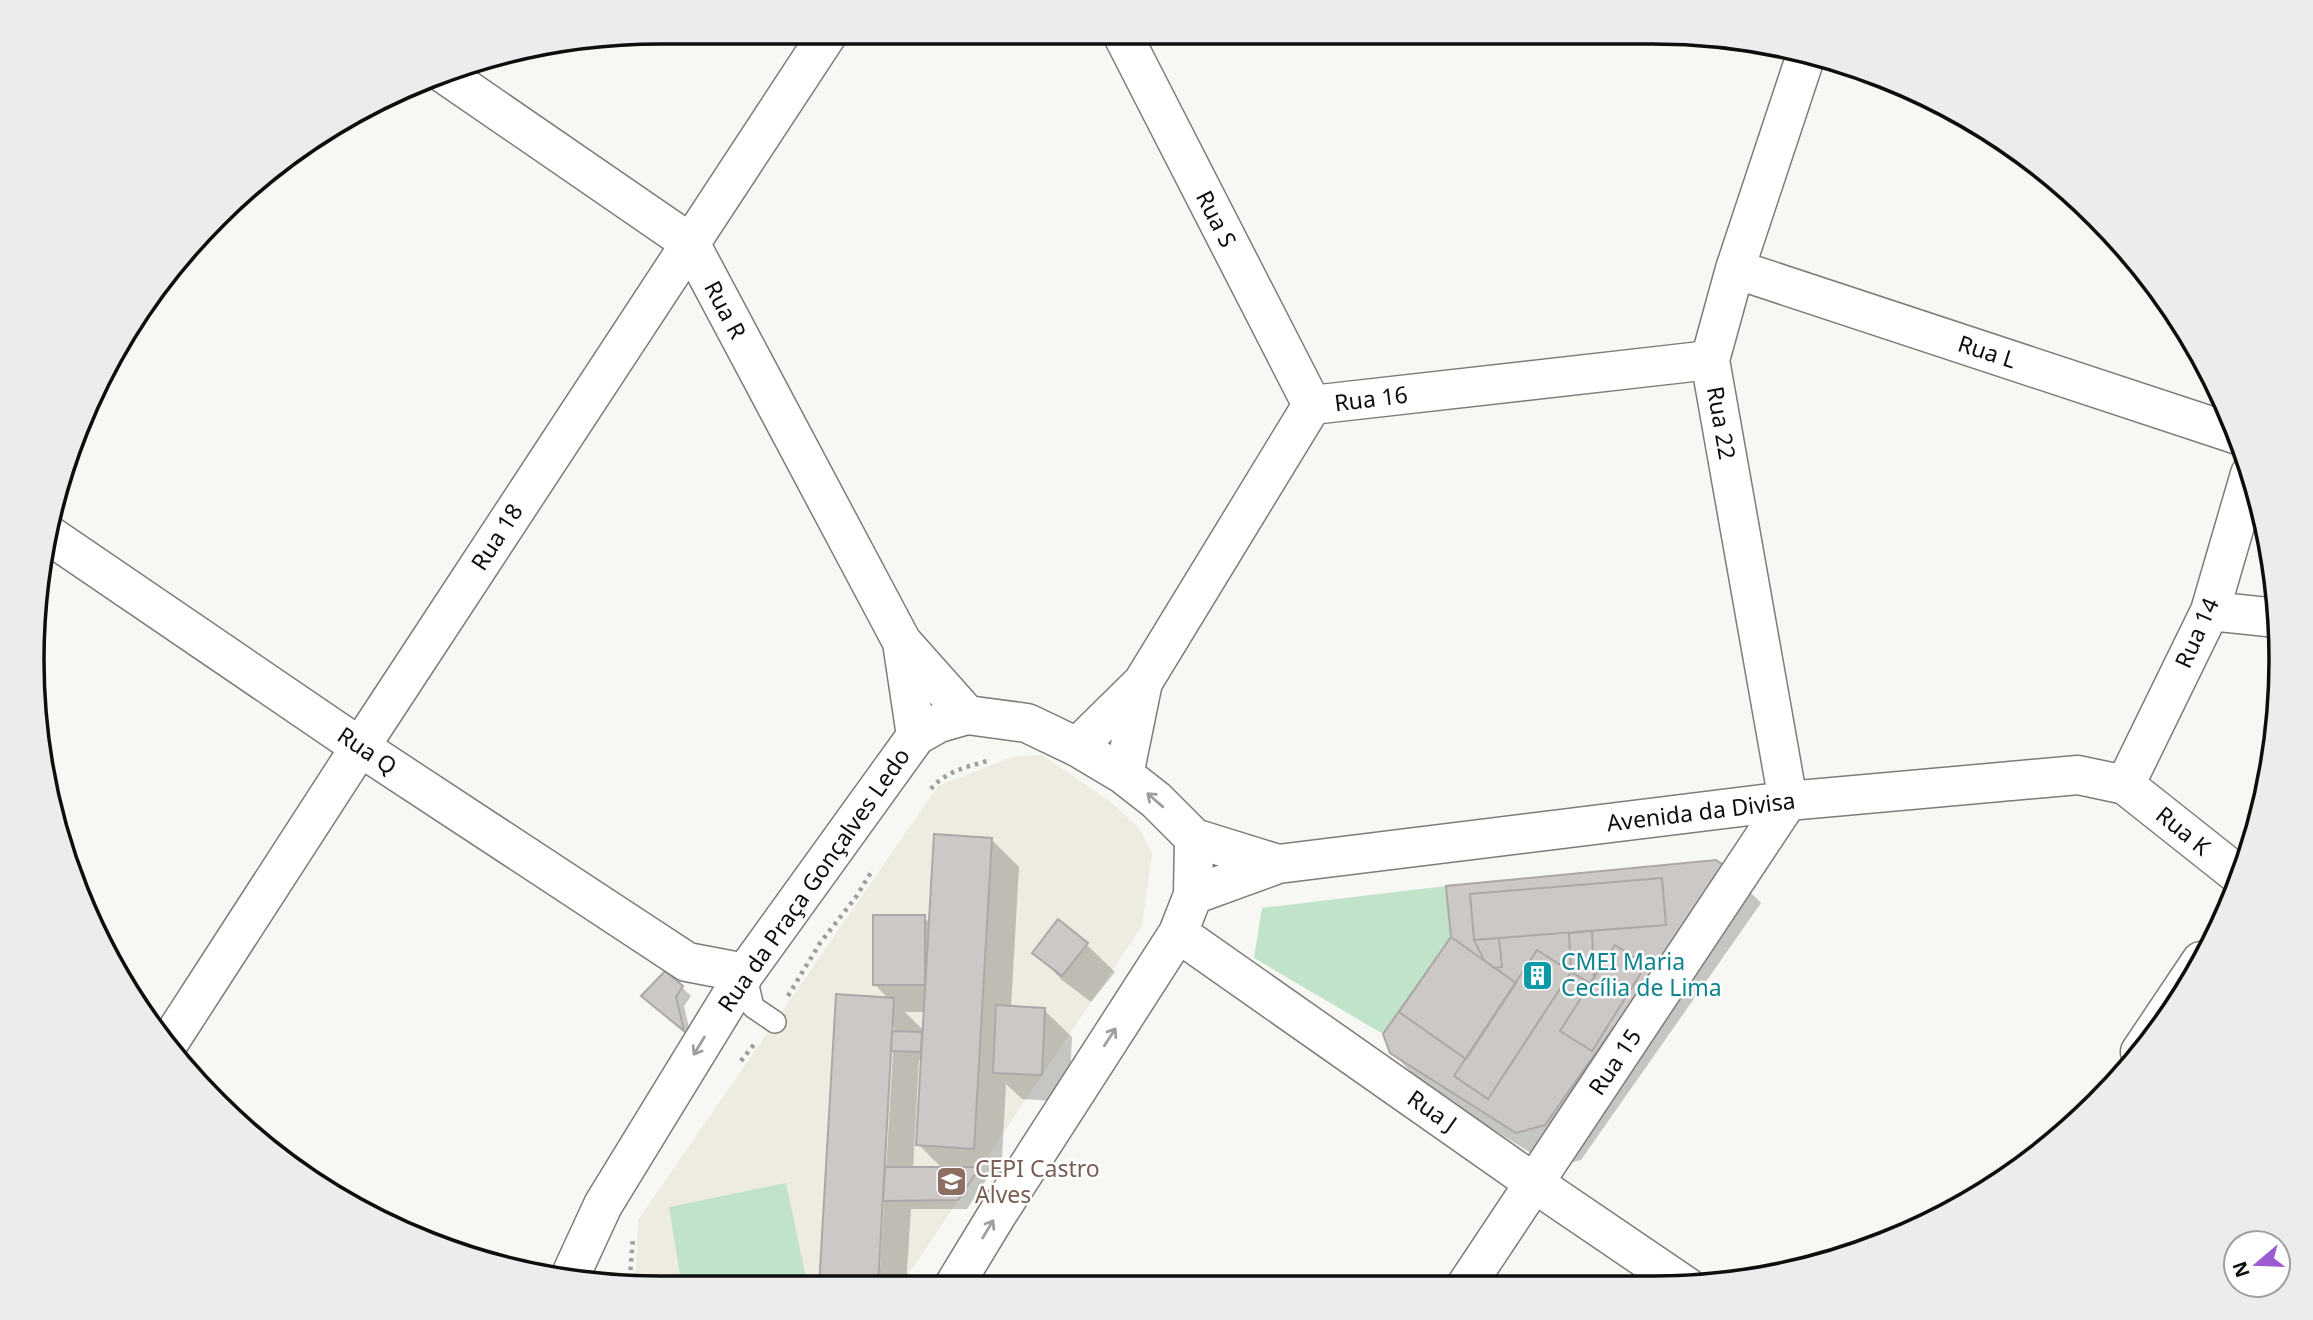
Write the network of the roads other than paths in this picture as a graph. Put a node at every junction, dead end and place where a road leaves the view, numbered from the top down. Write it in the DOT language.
graph roads {
  1 [pos="822,44"];
  2 [pos="1127,44"];
  3 [pos="1803,63"];
  4 [pos="453,80"];
  5 [pos="690,243"];
  6 [pos="1735,269"];
  7 [pos="1710,360"];
  8 [pos="1312,405"];
  9 [pos="2225,431"];
  10 [pos="2245,491"];
  11 [pos="56,540"];
  12 [pos="2210,611"];
  13 [pos="2268,617"];
  14 [pos="902,642"];
  15 [pos="1143,682"];
  16 [pos="967,715"];
  17 [pos="916,736"];
  18 [pos="360,747"];
  19 [pos="1077,747"];
  20 [pos="1124,775"];
  21 [pos="2125,785"];
  22 [pos="1788,801"];
  23 [pos="1194,838"];
  24 [pos="1278,864"];
  25 [pos="2232,870"];
  26 [pos="1192,895"];
  27 [pos="1178,933"];
  28 [pos="739,998"];
  29 [pos="773,1021"];
  30 [pos="173,1037"];
  31 [pos="1534,1183"];
  32 [pos="570,1269"];
  33 [pos="960,1276"];
  34 [pos="1472,1276"];
  35 [pos="1670,1276"];
  1 -- 5 [label="street, Rua 18"];
  2 -- 8 [label="street, Rua S"];
  3 -- 6 [label="street, Rua 22"];
  4 -- 5 [label="street, Rua R"];
  5 -- 14 [label="street, Rua R"];
  5 -- 18 [label="street, Rua 18"];
  6 -- 7 [label="street, Rua 22"];
  6 -- 9 [label="street, Rua L"];
  7 -- 8 [label="street, Rua 16"];
  7 -- 22 [label="street, Rua 22"];
  8 -- 15 [label="street, Rua 16"];
  10 -- 12 [label="street, Rua 14"];
  11 -- 18 [label="street, Rua Q"];
  12 -- 13 [label="street"];
  12 -- 21 [label="street, Rua 14"];
  14 -- 16 [label="street, Rua R"];
  14 -- 17 [label="street, Rua R"];
  15 -- 19 [label="street, Rua 16"];
  15 -- 20 [label="street, Rua 16"];
  16 -- 17 [label="street, Rua da Praça Gonçalves Ledo"];
  16 -- 19 [label="street, Rua da Praça Gonçalves Ledo"];
  17 -- 28 [label="street, Rua da Praça Gonçalves Ledo"];
  18 -- 28 [label="street, Rua Q"];
  18 -- 30 [label="street, Rua 18"];
  19 -- 20 [label="street, Rua da Praça Gonçalves Ledo"];
  23 -- 20 [label="street, Rua da Praça Gonçalves Ledo, one-way"];
  21 -- 22 [label="street, Avenida da Divisa"];
  21 -- 25 [label="street, Rua K"];
  22 -- 24 [label="street, Avenida da Divisa"];
  22 -- 31 [label="street, Rua 15"];
  23 -- 24 [label="street, Avenida da Divisa"];
  23 -- 26 [label="street"];
  24 -- 26 [label="street, Avenida da Divisa"];
  26 -- 27 [label="street"];
  27 -- 31 [label="street, Rua J"];
  33 -- 27 [label="street, one-way"];
  28 -- 29 [label="lane"];
  28 -- 32 [label="street, Rua da Praça Gonçalves Ledo, one-way"];
  31 -- 34 [label="street, Rua 15"];
  31 -- 35 [label="street, Rua J"];
}
